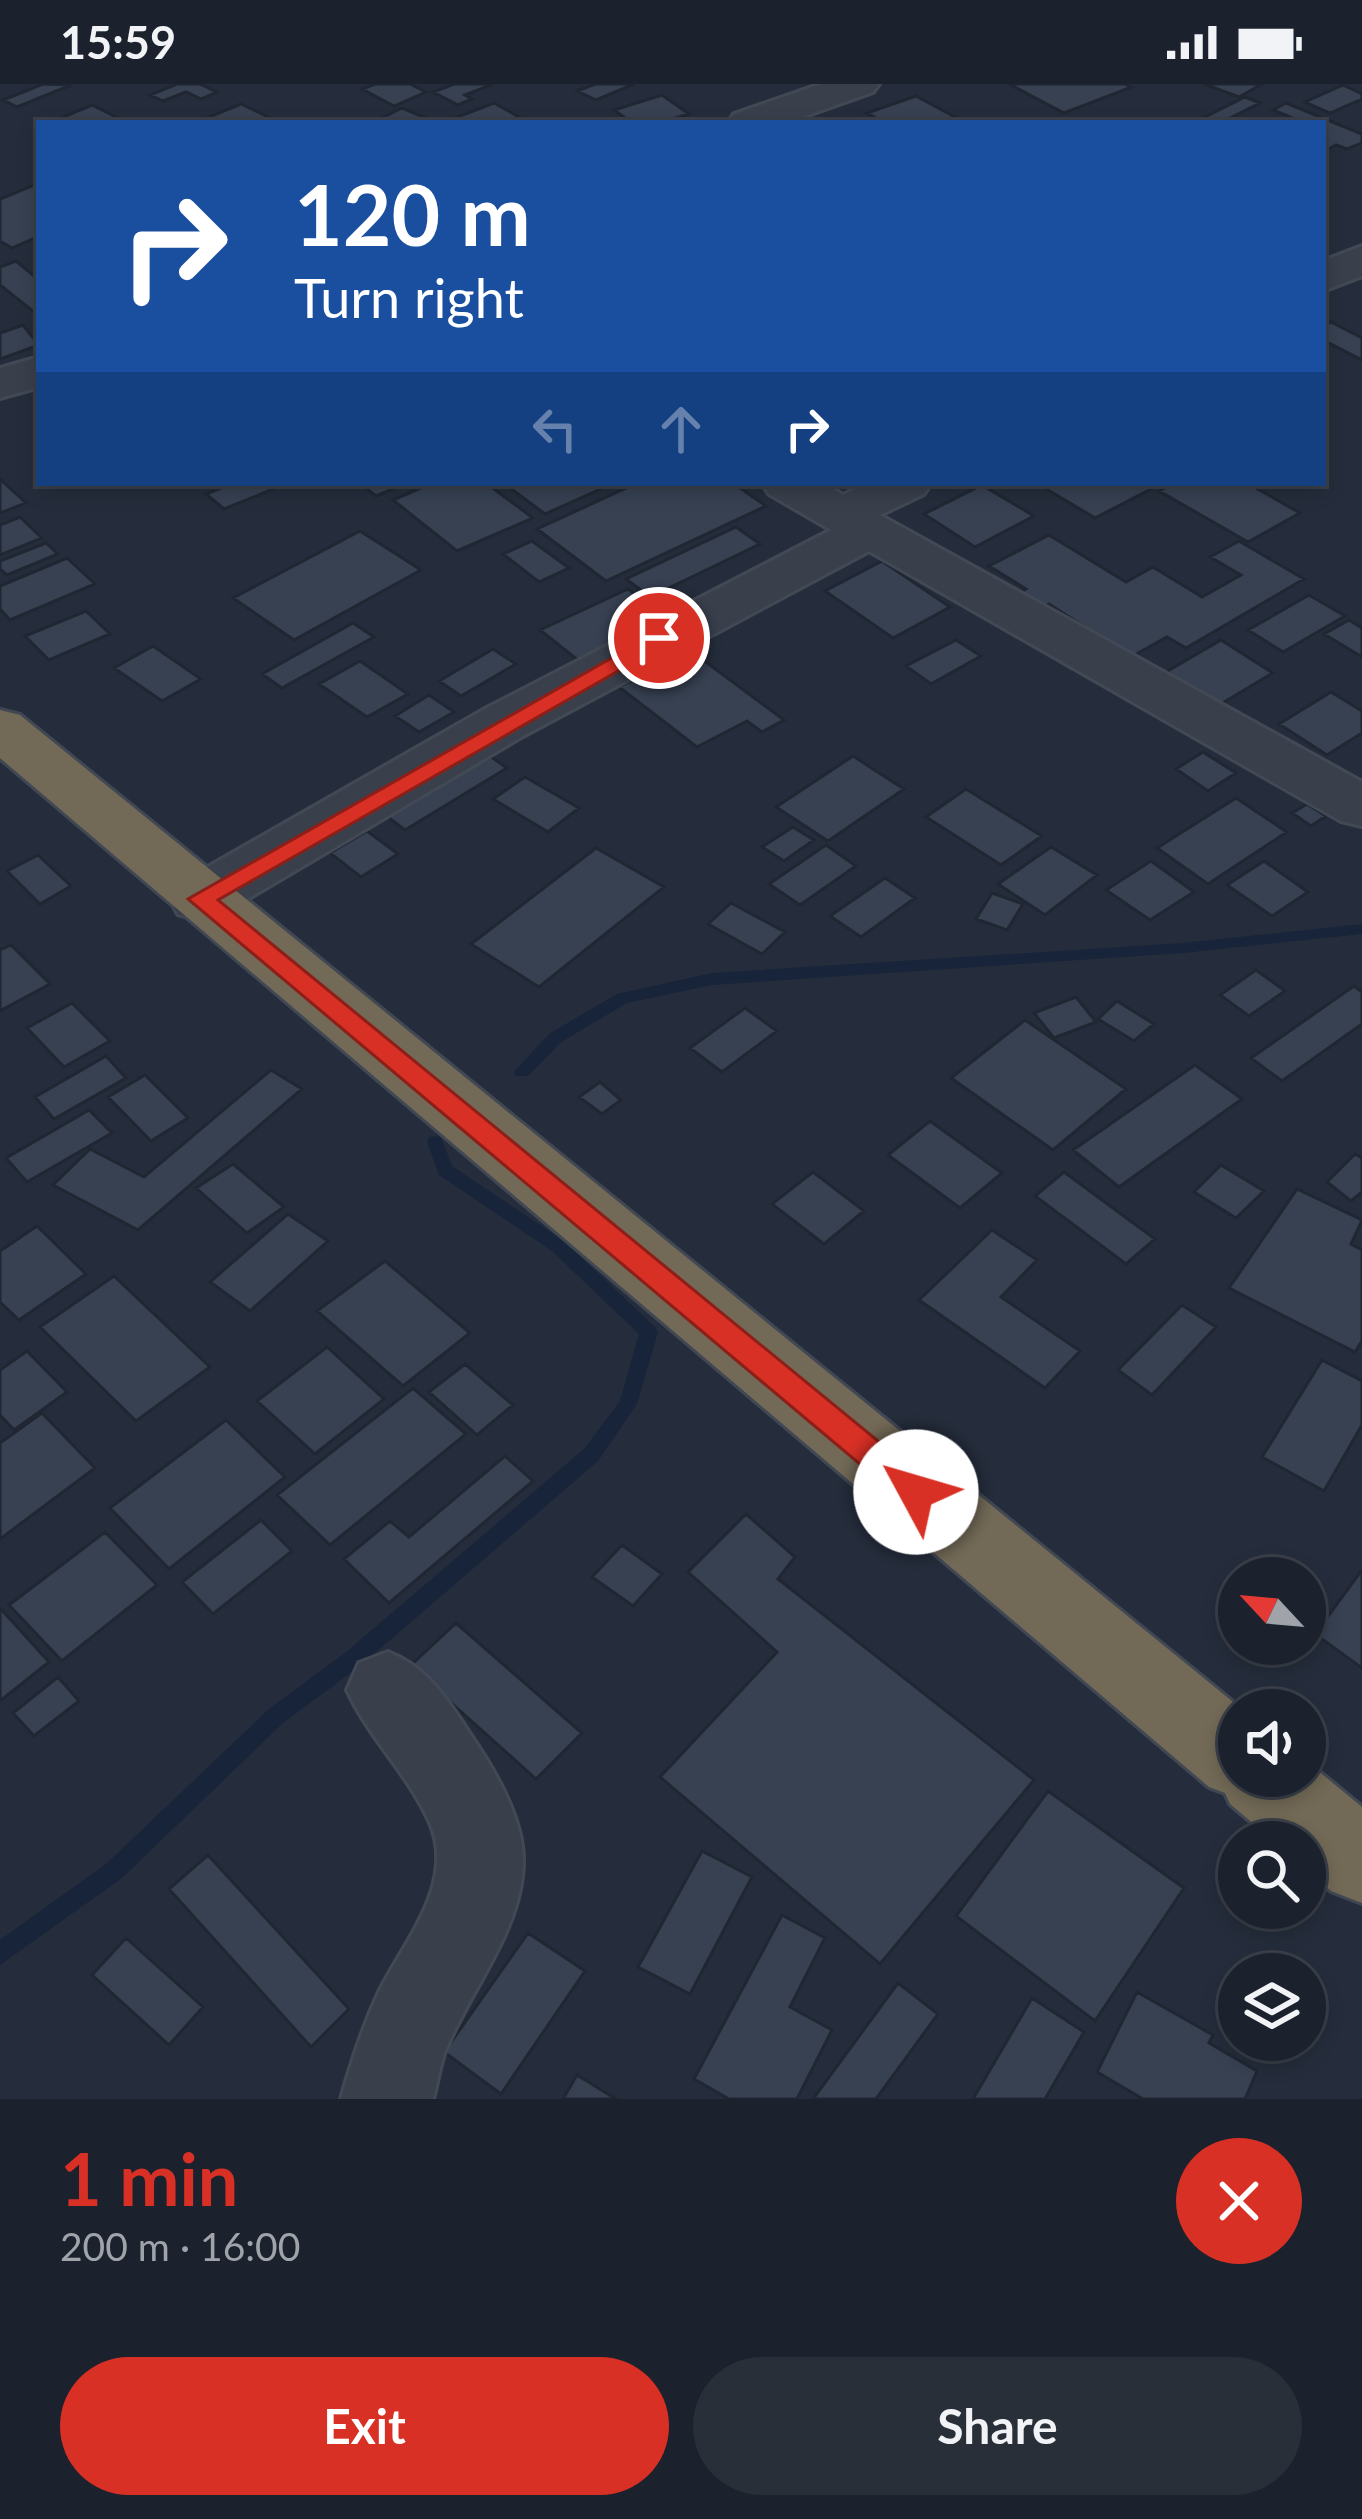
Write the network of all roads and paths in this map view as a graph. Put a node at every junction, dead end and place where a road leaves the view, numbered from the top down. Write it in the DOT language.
graph roads {
  1 [pos="859,84"];
  2 [pos="757,120"];
  3 [pos="1362,259"];
  4 [pos="1326,277"];
  5 [pos="36,372"];
  6 [pos="0,384"];
  7 [pos="792,486"];
  8 [pos="902,486"];
  9 [pos="856,522"];
  10 [pos="0,728"];
  11 [pos="1362,807"];
  12 [pos="200,899"];
  13 [pos="388,1690"];
  14 [pos="1218,1742"];
  15 [pos="1284,1797"];
  16 [pos="1362,1861"];
  17 [pos="387,2099"];
  1 -- 2 [label="street"];
  3 -- 4 [label="street"];
  5 -- 6 [label="street"];
  7 -- 9 [label="street"];
  8 -- 9 [label="street"];
  9 -- 11 [label="street"];
  9 -- 12 [label="street"];
  10 -- 12 [label="highway"];
  12 -- 14 [label="highway"];
  13 -- 17 [label="street"];
  15 -- 16 [label="highway"];
}
